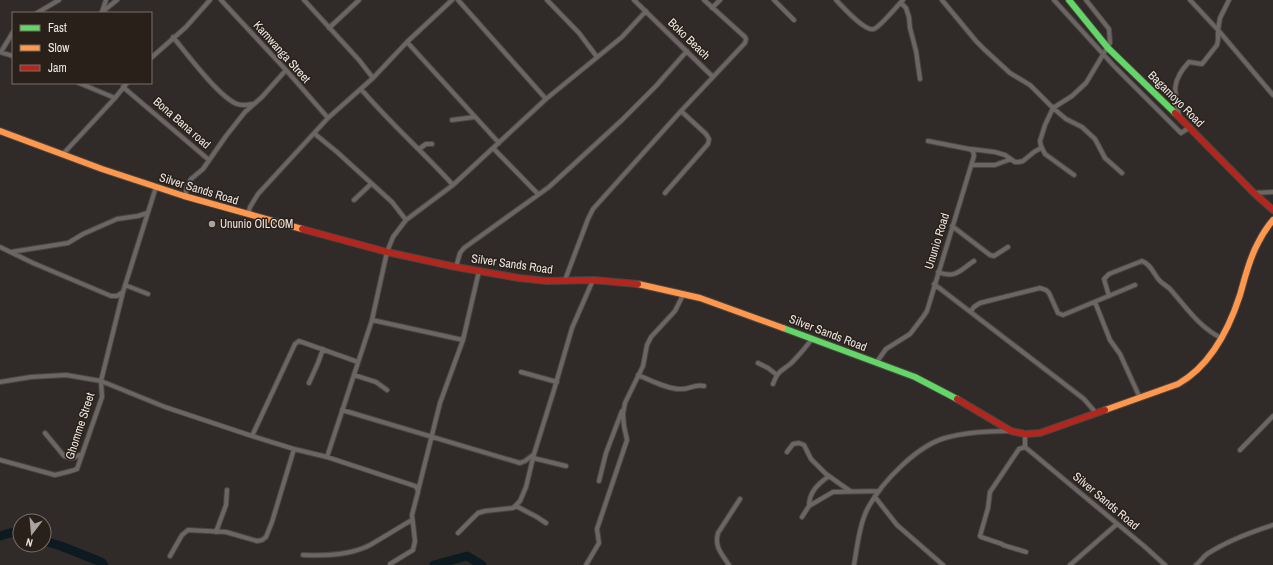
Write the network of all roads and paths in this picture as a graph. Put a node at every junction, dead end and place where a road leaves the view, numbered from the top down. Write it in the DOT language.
graph roads {
  1 [pos="59,0"];
  2 [pos="106,0"];
  3 [pos="117,0"];
  4 [pos="210,0"];
  5 [pos="221,0"];
  6 [pos="304,0"];
  7 [pos="359,0"];
  8 [pos="452,0"];
  9 [pos="458,0"];
  10 [pos="547,0"];
  11 [pos="634,0"];
  12 [pos="704,0"];
  13 [pos="720,0"];
  14 [pos="774,0"];
  15 [pos="836,0"];
  16 [pos="942,0"];
  17 [pos="1054,0"];
  18 [pos="1069,0"];
  19 [pos="1086,0"];
  20 [pos="1190,0"];
  21 [pos="1229,0"];
  22 [pos="902,1"];
  23 [pos="712,8"];
  24 [pos="646,11"];
  25 [pos="39,12"];
  26 [pos="101,12"];
  27 [pos="102,12"];
  28 [pos="794,20"];
  29 [pos="329,28"];
  30 [pos="1218,30"];
  31 [pos="12,34"];
  32 [pos="173,38"];
  33 [pos="407,42"];
  34 [pos="1108,48"];
  35 [pos="687,51"];
  36 [pos="0,52"];
  37 [pos="1104,55"];
  38 [pos="12,56"];
  39 [pos="152,57"];
  40 [pos="598,57"];
  41 [pos="286,70"];
  42 [pos="713,77"];
  43 [pos="373,78"];
  44 [pos="920,79"];
  45 [pos="82,84"];
  46 [pos="125,85"];
  47 [pos="361,89"];
  48 [pos="1273,96"];
  49 [pos="115,98"];
  50 [pos="546,99"];
  51 [pos="238,104"];
  52 [pos="253,104"];
  53 [pos="1053,108"];
  54 [pos="681,111"];
  55 [pos="243,114"];
  56 [pos="475,117"];
  57 [pos="1179,117"];
  58 [pos="328,118"];
  59 [pos="452,120"];
  60 [pos="1190,127"];
  61 [pos="0,131"];
  62 [pos="315,134"];
  63 [pos="928,141"];
  64 [pos="499,143"];
  65 [pos="432,144"];
  66 [pos="493,148"];
  67 [pos="1041,148"];
  68 [pos="420,149"];
  69 [pos="969,149"];
  70 [pos="63,154"];
  71 [pos="1011,159"];
  72 [pos="209,160"];
  73 [pos="972,164"];
  74 [pos="1122,173"];
  75 [pos="1074,175"];
  76 [pos="372,184"];
  77 [pos="453,185"];
  78 [pos="156,188"];
  79 [pos="1273,192"];
  80 [pos="665,193"];
  81 [pos="1254,193"];
  82 [pos="538,194"];
  83 [pos="185,197"];
  84 [pos="354,200"];
  85 [pos="1273,210"];
  86 [pos="147,213"];
  87 [pos="248,215"];
  88 [pos="406,220"];
  89 [pos="1272,222"];
  90 [pos="952,226"];
  91 [pos="0,247"];
  92 [pos="1008,247"];
  93 [pos="11,252"];
  94 [pos="387,252"];
  95 [pos="974,261"];
  96 [pos="456,267"];
  97 [pos="479,271"];
  98 [pos="938,272"];
  99 [pos="565,280"];
  100 [pos="593,280"];
  101 [pos="934,284"];
  102 [pos="125,285"];
  103 [pos="1135,285"];
  104 [pos="123,292"];
  105 [pos="148,294"];
  106 [pos="683,295"];
  107 [pos="1109,296"];
  108 [pos="1095,302"];
  109 [pos="971,311"];
  110 [pos="372,320"];
  111 [pos="812,338"];
  112 [pos="1221,338"];
  113 [pos="463,340"];
  114 [pos="323,349"];
  115 [pos="358,362"];
  116 [pos="758,363"];
  117 [pos="876,363"];
  118 [pos="521,372"];
  119 [pos="354,375"];
  120 [pos="638,375"];
  121 [pos="777,375"];
  122 [pos="101,381"];
  123 [pos="1,382"];
  124 [pos="557,382"];
  125 [pos="309,383"];
  126 [pos="773,384"];
  127 [pos="704,386"];
  128 [pos="387,390"];
  129 [pos="1140,398"];
  130 [pos="624,407"];
  131 [pos="342,410"];
  132 [pos="1096,413"];
  133 [pos="1273,416"];
  134 [pos="1011,431"];
  135 [pos="45,433"];
  136 [pos="1025,434"];
  137 [pos="252,436"];
  138 [pos="432,438"];
  139 [pos="1025,447"];
  140 [pos="294,449"];
  141 [pos="1240,450"];
  142 [pos="787,452"];
  143 [pos="82,454"];
  144 [pos="533,456"];
  145 [pos="327,457"];
  146 [pos="0,460"];
  147 [pos="566,466"];
  148 [pos="829,476"];
  149 [pos="599,481"];
  150 [pos="227,490"];
  151 [pos="879,491"];
  152 [pos="418,492"];
  153 [pos="850,492"];
  154 [pos="875,497"];
  155 [pos="740,499"];
  156 [pos="516,506"];
  157 [pos="809,506"];
  158 [pos="802,517"];
  159 [pos="412,520"];
  160 [pos="546,523"];
  161 [pos="1117,524"];
  162 [pos="1273,525"];
  163 [pos="216,532"];
  164 [pos="458,533"];
  165 [pos="1026,552"];
  166 [pos="303,555"];
  167 [pos="170,556"];
  168 [pos="390,564"];
  169 [pos="1163,564"];
  170 [pos="586,565"];
  171 [pos="729,565"];
  172 [pos="854,565"];
  173 [pos="943,565"];
  174 [pos="1070,565"];
  175 [pos="1196,565"];
  1 -- 25 [label="street"];
  2 -- 26 [label="street"];
  3 -- 27 [label="street"];
  4 -- 32 [label="street"];
  5 -- 41 [label="street, Kamwanga Street"];
  6 -- 29 [label="street"];
  7 -- 29 [label="street"];
  8 -- 33 [label="street"];
  9 -- 50 [label="street"];
  10 -- 40 [label="street"];
  11 -- 24 [label="street, Boko Beach"];
  12 -- 23 [label="street"];
  13 -- 23 [label="street"];
  14 -- 28 [label="street"];
  15 -- 22 [label="street"];
  16 -- 53 [label="street"];
  17 -- 37 [label="street"];
  18 -- 34 [label="main road, Bagamoyo Road"];
  19 -- 34 [label="street"];
  20 -- 30 [label="street"];
  21 -- 30 [label="street"];
  22 -- 44 [label="street"];
  23 -- 42 [label="street"];
  24 -- 35 [label="street, Boko Beach"];
  24 -- 40 [label="street"];
  29 -- 43 [label="street"];
  30 -- 48 [label="street"];
  30 -- 57 [label="street"];
  31 -- 36 [label="street"];
  32 -- 39 [label="street"];
  32 -- 51 [label="street"];
  33 -- 43 [label="street"];
  33 -- 56 [label="street"];
  34 -- 37 [label="street"];
  34 -- 57 [label="main road, Bagamoyo Road"];
  35 -- 42 [label="street, Boko Beach"];
  35 -- 82 [label="street"];
  36 -- 38 [label="street"];
  37 -- 53 [label="street"];
  37 -- 60 [label="street"];
  40 -- 50 [label="street"];
  41 -- 52 [label="street"];
  41 -- 58 [label="street, Kamwanga Street"];
  42 -- 54 [label="street"];
  43 -- 47 [label="street"];
  45 -- 49 [label="street"];
  46 -- 49 [label="street"];
  46 -- 72 [label="street, Bona Bana road"];
  47 -- 58 [label="street"];
  47 -- 68 [label="street"];
  49 -- 70 [label="street"];
  50 -- 64 [label="street"];
  51 -- 52 [label="street"];
  51 -- 55 [label="street"];
  52 -- 55 [label="street"];
  53 -- 67 [label="street"];
  53 -- 74 [label="street"];
  54 -- 80 [label="street"];
  54 -- 99 [label="street"];
  55 -- 72 [label="street"];
  56 -- 59 [label="street"];
  56 -- 64 [label="street"];
  57 -- 60 [label="main road, Bagamoyo Road"];
  58 -- 62 [label="street"];
  60 -- 81 [label="main road, Bagamoyo Road"];
  61 -- 70 [label="main road, Silver Sands Road"];
  62 -- 76 [label="street"];
  62 -- 87 [label="street"];
  63 -- 69 [label="street"];
  64 -- 66 [label="street"];
  65 -- 68 [label="street"];
  66 -- 77 [label="street"];
  66 -- 82 [label="street"];
  67 -- 71 [label="street"];
  67 -- 75 [label="street"];
  68 -- 77 [label="street"];
  69 -- 71 [label="street"];
  69 -- 73 [label="street, Ununio Road"];
  70 -- 78 [label="main road, Silver Sands Road"];
  71 -- 73 [label="street"];
  72 -- 83 [label="street"];
  73 -- 90 [label="street, Ununio Road"];
  76 -- 84 [label="street"];
  76 -- 88 [label="street"];
  77 -- 88 [label="street"];
  78 -- 83 [label="main road, Silver Sands Road"];
  78 -- 86 [label="street, Ghomme Street"];
  79 -- 81 [label="street"];
  81 -- 85 [label="main road, Bagamoyo Road"];
  82 -- 96 [label="street"];
  83 -- 87 [label="main road, Silver Sands Road"];
  86 -- 93 [label="street"];
  86 -- 102 [label="street, Ghomme Street"];
  87 -- 94 [label="main road, Silver Sands Road"];
  88 -- 94 [label="street"];
  89 -- 112 [label="main road, Silver Sands Road"];
  90 -- 92 [label="street"];
  90 -- 98 [label="street, Ununio Road"];
  91 -- 93 [label="street"];
  93 -- 104 [label="street"];
  94 -- 96 [label="main road, Silver Sands Road"];
  94 -- 110 [label="street"];
  95 -- 98 [label="street"];
  96 -- 97 [label="main road, Silver Sands Road"];
  97 -- 99 [label="main road, Silver Sands Road"];
  97 -- 113 [label="street"];
  98 -- 101 [label="street, Ununio Road"];
  99 -- 100 [label="main road, Silver Sands Road"];
  100 -- 106 [label="main road, Silver Sands Road"];
  100 -- 124 [label="street"];
  101 -- 109 [label="street"];
  101 -- 117 [label="street, Ununio Road"];
  102 -- 104 [label="street, Ghomme Street"];
  102 -- 105 [label="street"];
  103 -- 107 [label="street"];
  104 -- 122 [label="street, Ghomme Street"];
  106 -- 111 [label="main road, Silver Sands Road"];
  106 -- 120 [label="street"];
  107 -- 108 [label="street"];
  107 -- 112 [label="street"];
  108 -- 109 [label="street"];
  108 -- 129 [label="street"];
  109 -- 132 [label="street"];
  110 -- 113 [label="street"];
  110 -- 115 [label="street"];
  111 -- 117 [label="main road, Silver Sands Road"];
  111 -- 121 [label="street"];
  112 -- 129 [label="main road, Silver Sands Road"];
  113 -- 138 [label="street"];
  114 -- 115 [label="street"];
  114 -- 125 [label="street"];
  114 -- 137 [label="street"];
  115 -- 119 [label="street"];
  116 -- 121 [label="street"];
  117 -- 134 [label="main road, Silver Sands Road"];
  118 -- 124 [label="street"];
  119 -- 128 [label="street"];
  119 -- 131 [label="street"];
  120 -- 127 [label="street"];
  120 -- 130 [label="street"];
  121 -- 126 [label="street"];
  122 -- 123 [label="street"];
  122 -- 137 [label="street"];
  122 -- 143 [label="street, Ghomme Street"];
  124 -- 144 [label="street"];
  129 -- 132 [label="main road, Silver Sands Road"];
  130 -- 149 [label="street"];
  130 -- 170 [label="street"];
  131 -- 138 [label="street"];
  131 -- 145 [label="street"];
  132 -- 136 [label="main road, Silver Sands Road"];
  133 -- 141 [label="street"];
  134 -- 136 [label="main road, Silver Sands Road"];
  134 -- 151 [label="street"];
  135 -- 143 [label="street"];
  136 -- 139 [label="street"];
  137 -- 140 [label="street"];
  138 -- 144 [label="street"];
  138 -- 152 [label="street"];
  139 -- 161 [label="street, Silver Sands Road"];
  139 -- 165 [label="street"];
  140 -- 145 [label="street"];
  140 -- 163 [label="street"];
  142 -- 148 [label="street"];
  143 -- 146 [label="street, Ghomme Street"];
  144 -- 147 [label="street"];
  144 -- 156 [label="street"];
  145 -- 152 [label="street"];
  148 -- 153 [label="street"];
  148 -- 157 [label="street"];
  150 -- 163 [label="street"];
  151 -- 153 [label="street"];
  151 -- 154 [label="street"];
  152 -- 159 [label="street"];
  153 -- 157 [label="street"];
  154 -- 172 [label="street"];
  154 -- 173 [label="street"];
  155 -- 171 [label="street"];
  156 -- 160 [label="street"];
  156 -- 164 [label="street"];
  157 -- 158 [label="street"];
  159 -- 166 [label="street"];
  159 -- 168 [label="street"];
  161 -- 169 [label="street, Silver Sands Road"];
  161 -- 174 [label="street"];
  162 -- 175 [label="street"];
  163 -- 167 [label="street"];
}
